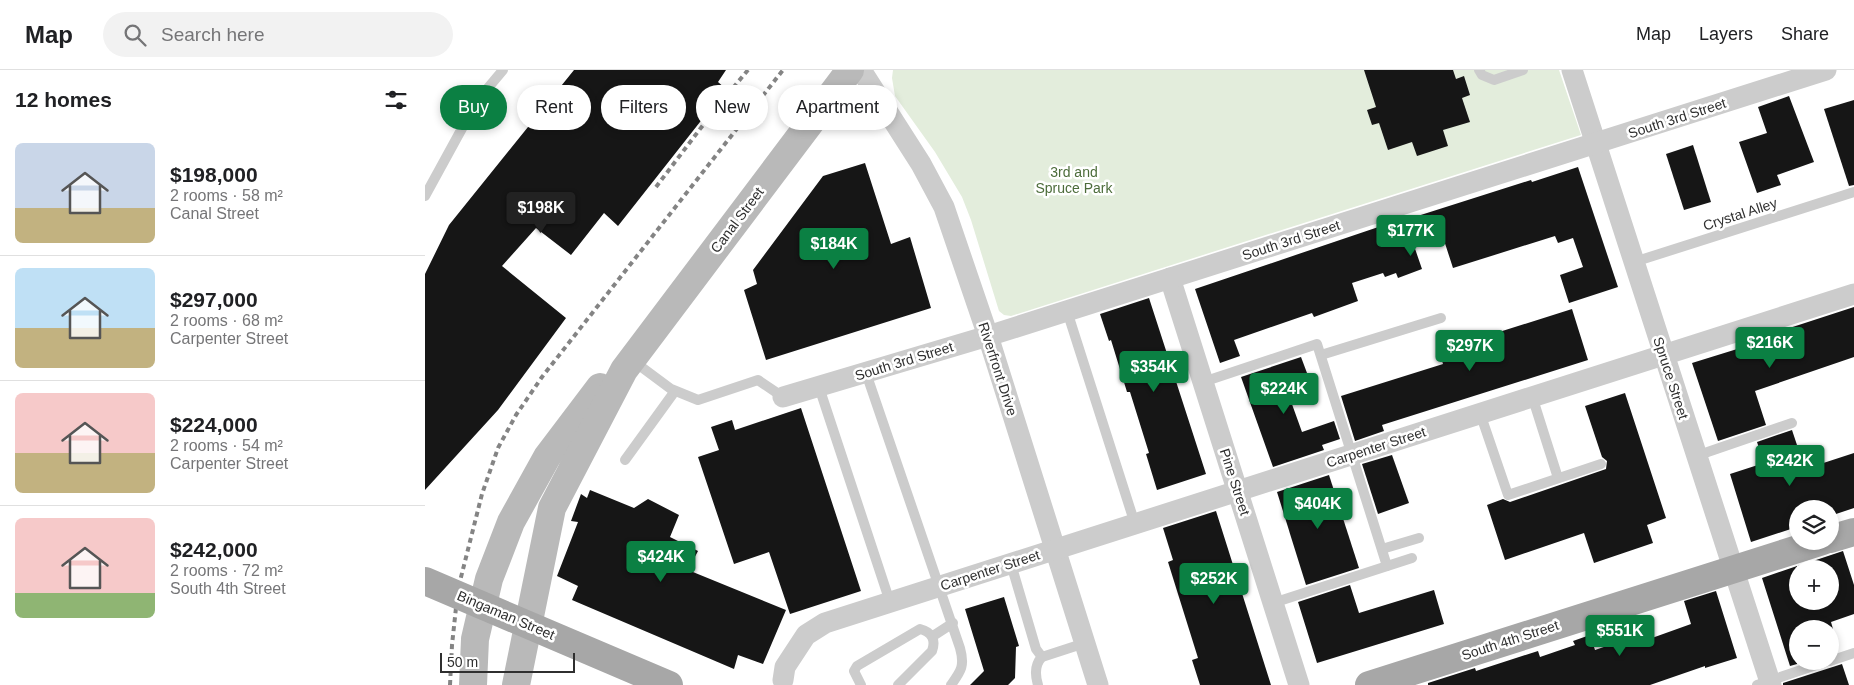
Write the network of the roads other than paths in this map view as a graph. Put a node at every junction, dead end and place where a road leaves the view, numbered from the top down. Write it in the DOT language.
graph roads {
  1 [pos="503,70"];
  2 [pos="850,70"];
  3 [pos="861,70"];
  4 [pos="1479,70"];
  5 [pos="1523,70"];
  6 [pos="1572,70"];
  7 [pos="1826,70"];
  8 [pos="1596,144"];
  9 [pos="1854,192"];
  10 [pos="425,196"];
  11 [pos="1634,262"];
  12 [pos="1170,278"];
  13 [pos="1854,294"];
  14 [pos="1067,311"];
  15 [pos="1441,318"];
  16 [pos="988,336"];
  17 [pos="1664,354"];
  18 [pos="1321,355"];
  19 [pos="628,365"];
  20 [pos="866,372"];
  21 [pos="1203,382"];
  22 [pos="819,386"];
  23 [pos="675,391"];
  24 [pos="1532,396"];
  25 [pos="783,397"];
  26 [pos="1480,413"];
  27 [pos="1792,422"];
  28 [pos="1353,455"];
  29 [pos="1696,456"];
  30 [pos="625,460"];
  31 [pos="1601,464"];
  32 [pos="1559,478"];
  33 [pos="1238,491"];
  34 [pos="1135,524"];
  35 [pos="1854,532"];
  36 [pos="1839,536"];
  37 [pos="1419,538"];
  38 [pos="1055,550"];
  39 [pos="1382,550"];
  40 [pos="1794,550"];
  41 [pos="1412,558"];
  42 [pos="1011,564"];
  43 [pos="1387,566"];
  44 [pos="1733,569"];
  45 [pos="425,581"];
  46 [pos="938,587"];
  47 [pos="890,602"];
  48 [pos="1273,603"];
  49 [pos="953,623"];
  50 [pos="933,636"];
  51 [pos="1085,643"];
  52 [pos="1854,653"];
  53 [pos="1042,657"];
  54 [pos="1839,658"];
  55 [pos="1804,670"];
  56 [pos="784,682"];
  57 [pos="1766,684"];
  58 [pos="473,685"];
  59 [pos="516,685"];
  60 [pos="669,685"];
  61 [pos="861,685"];
  62 [pos="898,685"];
  63 [pos="951,685"];
  64 [pos="1038,685"];
  65 [pos="1098,685"];
  66 [pos="1299,685"];
  67 [pos="1369,685"];
  1 -- 10 [label="lane"];
  2 -- 19 [label="street, Canal Street"];
  3 -- 16 [label="street, Riverfront Drive"];
  4 -- 5 [label="lane"];
  6 -- 8 [label="street, Spruce Street"];
  7 -- 8 [label="street, South 3rd Street"];
  8 -- 11 [label="street, Spruce Street"];
  8 -- 12 [label="street, South 3rd Street"];
  9 -- 11 [label="lane, Crystal Alley"];
  11 -- 17 [label="street, Spruce Street"];
  12 -- 14 [label="street, South 3rd Street"];
  12 -- 21 [label="street, Pine Street"];
  13 -- 17 [label="street, Carpenter Street"];
  14 -- 16 [label="street, South 3rd Street"];
  14 -- 34 [label="lane"];
  15 -- 18 [label="lane"];
  16 -- 20 [label="street, South 3rd Street"];
  16 -- 38 [label="street, Riverfront Drive"];
  17 -- 24 [label="street, Carpenter Street"];
  17 -- 29 [label="street, Spruce Street"];
  18 -- 21 [label="lane"];
  18 -- 28 [label="lane"];
  19 -- 23 [label="lane"];
  19 -- 58 [label="street, Canal Street"];
  19 -- 59 [label="street, Canal Street"];
  20 -- 22 [label="street, South 3rd Street"];
  20 -- 46 [label="lane"];
  21 -- 33 [label="street, Pine Street"];
  22 -- 25 [label="street, South 3rd Street"];
  22 -- 47 [label="lane"];
  23 -- 25 [label="lane"];
  23 -- 30 [label="lane"];
  24 -- 26 [label="street, Carpenter Street"];
  24 -- 32 [label="lane"];
  26 -- 28 [label="street, Carpenter Street"];
  26 -- 32 [label="lane"];
  27 -- 29 [label="lane"];
  28 -- 33 [label="street, Carpenter Street"];
  28 -- 39 [label="lane"];
  29 -- 44 [label="street, Spruce Street"];
  31 -- 32 [label="lane"];
  33 -- 34 [label="street, Carpenter Street"];
  33 -- 48 [label="street, Pine Street"];
  34 -- 38 [label="street, Carpenter Street"];
  35 -- 36 [label="main road"];
  37 -- 39 [label="lane"];
  38 -- 42 [label="street, Carpenter Street"];
  38 -- 51 [label="street, Riverfront Drive"];
  39 -- 43 [label="lane"];
  40 -- 44 [label="main road, South 4th Street"];
  41 -- 43 [label="lane"];
  42 -- 46 [label="street, Carpenter Street"];
  42 -- 53 [label="lane"];
  43 -- 48 [label="lane"];
  44 -- 57 [label="street, Spruce Street"];
  44 -- 67 [label="main road, South 4th Street"];
  45 -- 60 [label="main road, Bingaman Street, bridge"];
  46 -- 47 [label="street, Carpenter Street"];
  46 -- 49 [label="lane"];
  47 -- 56 [label="street, Carpenter Street"];
  48 -- 66 [label="street, Pine Street"];
  49 -- 50 [label="lane"];
  49 -- 63 [label="lane"];
  50 -- 61 [label="lane"];
  50 -- 62 [label="lane"];
  51 -- 53 [label="lane"];
  51 -- 65 [label="street, Riverfront Drive"];
  52 -- 54 [label="lane"];
  53 -- 64 [label="lane"];
  55 -- 57 [label="lane"];
}
